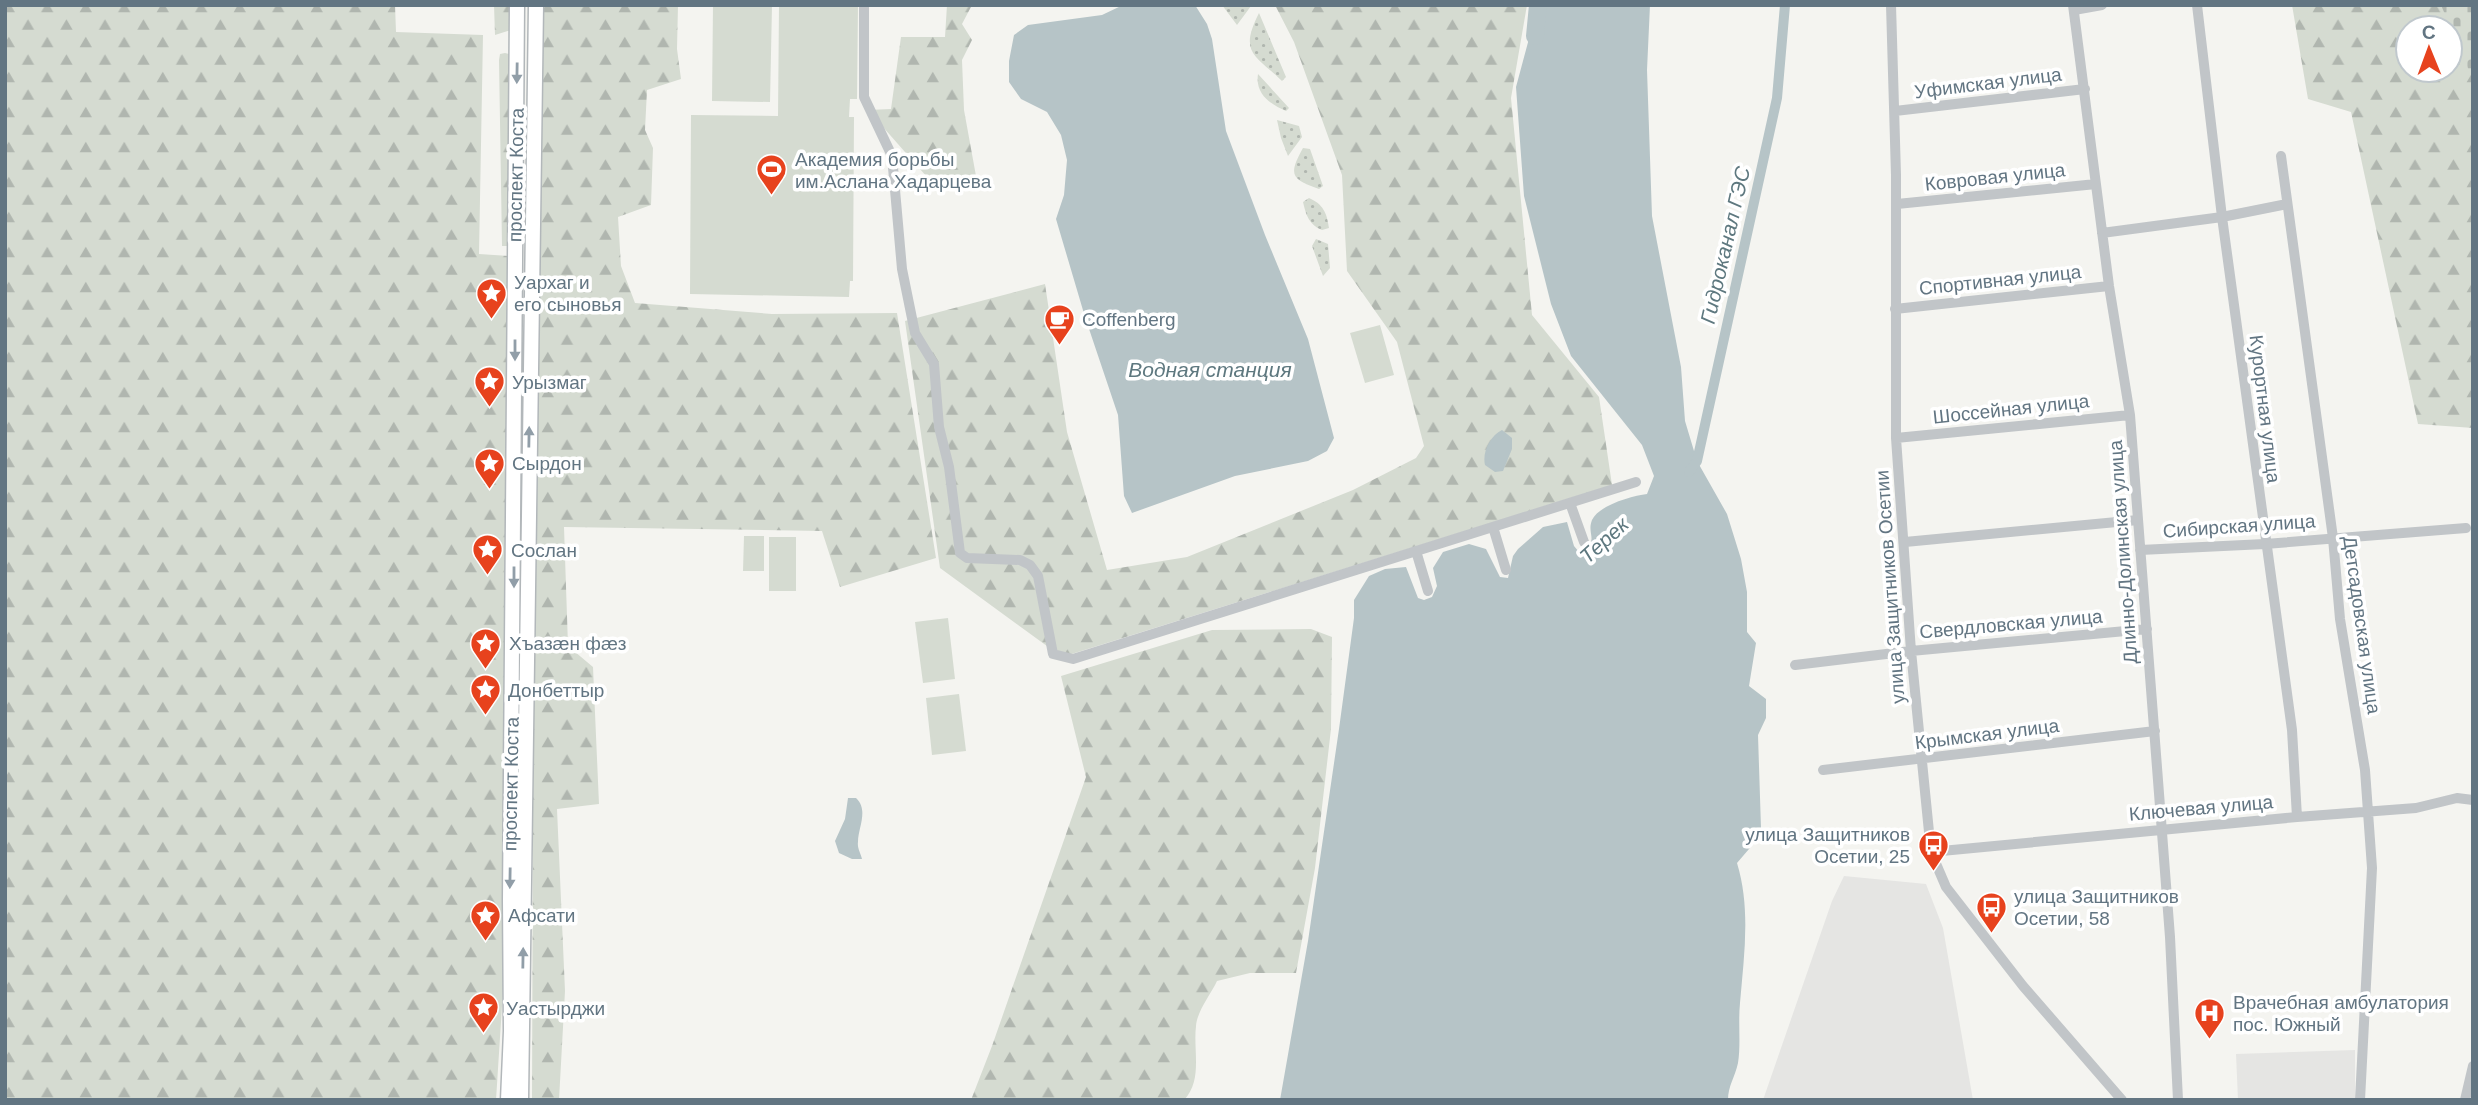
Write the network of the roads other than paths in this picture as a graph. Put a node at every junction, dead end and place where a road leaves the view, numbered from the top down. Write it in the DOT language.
graph roads {
  1 [pos="517,5"];
  2 [pos="536,5"];
  3 [pos="864,5"];
  4 [pos="1891,5"];
  5 [pos="2102,5"];
  6 [pos="2197,5"];
  7 [pos="2073,7"];
  8 [pos="2085,89"];
  9 [pos="1895,111"];
  10 [pos="2281,156"];
  11 [pos="2096,184"];
  12 [pos="1896,204"];
  13 [pos="2287,204"];
  14 [pos="2222,217"];
  15 [pos="2102,233"];
  16 [pos="2109,286"];
  17 [pos="1895,309"];
  18 [pos="2130,415"];
  19 [pos="1896,438"];
  20 [pos="1636,482"];
  21 [pos="1570,503"];
  22 [pos="2138,520"];
  23 [pos="1493,527"];
  24 [pos="2466,528"];
  25 [pos="2333,538"];
  26 [pos="1584,542"];
  27 [pos="1905,542"];
  28 [pos="2265,544"];
  29 [pos="2140,550"];
  30 [pos="1416,551"];
  31 [pos="1506,570"];
  32 [pos="1428,591"];
  33 [pos="2147,629"];
  34 [pos="1911,651"];
  35 [pos="1795,666"];
  36 [pos="2155,731"];
  37 [pos="1922,759"];
  38 [pos="1823,770"];
  39 [pos="2473,800"];
  40 [pos="2367,812"];
  41 [pos="2297,817"];
  42 [pos="2161,829"];
  43 [pos="1931,852"];
  44 [pos="2473,1066"];
  45 [pos="508,1100"];
  46 [pos="521,1100"];
  47 [pos="2122,1100"];
  48 [pos="2178,1100"];
  49 [pos="2360,1100"];
  50 [pos="2465,1100"];
  1 -- 45 [label="main road, проспект Коста, one-way"];
  46 -- 2 [label="main road, проспект Коста, one-way"];
  3 -- 30 [label="street"];
  4 -- 9 [label="street, улица Защитников Осетии"];
  5 -- 7 [label="street"];
  6 -- 14 [label="street, Курортная улица"];
  7 -- 8 [label="street, Длинно-Долинская улица"];
  8 -- 9 [label="street, Уфимская улица"];
  8 -- 11 [label="street, Длинно-Долинская улица"];
  9 -- 12 [label="street, улица Защитников Осетии"];
  10 -- 13 [label="street, Детсадовская улица"];
  11 -- 12 [label="street, Ковровая улица"];
  11 -- 15 [label="street, Длинно-Долинская улица"];
  12 -- 17 [label="street, улица Защитников Осетии"];
  13 -- 14 [label="street"];
  13 -- 25 [label="street, Детсадовская улица"];
  14 -- 15 [label="street"];
  14 -- 28 [label="street, Курортная улица"];
  15 -- 16 [label="street, Длинно-Долинская улица"];
  16 -- 17 [label="street, Спортивная улица"];
  16 -- 18 [label="street, Длинно-Долинская улица"];
  17 -- 19 [label="street, улица Защитников Осетии"];
  18 -- 19 [label="street, Шоссейная улица"];
  18 -- 22 [label="street, Длинно-Долинская улица"];
  19 -- 27 [label="street, улица Защитников Осетии"];
  20 -- 21 [label="street"];
  21 -- 23 [label="street"];
  21 -- 26 [label="street"];
  22 -- 27 [label="street, Сибирская улица"];
  22 -- 29 [label="street, Длинно-Долинская улица"];
  23 -- 30 [label="street"];
  23 -- 31 [label="street"];
  24 -- 25 [label="street, Сибирская улица"];
  25 -- 28 [label="street, Сибирская улица"];
  25 -- 40 [label="street, Детсадовская улица"];
  27 -- 34 [label="street, улица Защитников Осетии"];
  28 -- 29 [label="street, Сибирская улица"];
  28 -- 41 [label="street, Курортная улица"];
  29 -- 33 [label="street, Длинно-Долинская улица"];
  30 -- 32 [label="street"];
  33 -- 34 [label="street, Свердловская улица"];
  33 -- 36 [label="street, Длинно-Долинская улица"];
  34 -- 35 [label="street, Свердловская улица"];
  34 -- 37 [label="street, улица Защитников Осетии"];
  36 -- 37 [label="street, Крымская улица"];
  36 -- 42 [label="street, Длинно-Долинская улица"];
  37 -- 38 [label="street, Крымская улица"];
  37 -- 43 [label="street, улица Защитников Осетии"];
  39 -- 40 [label="street, Ключевая улица"];
  40 -- 41 [label="street, Ключевая улица"];
  40 -- 49 [label="street, Детсадовская улица"];
  41 -- 42 [label="street, Ключевая улица"];
  42 -- 43 [label="street, Ключевая улица"];
  42 -- 48 [label="street, Длинно-Долинская улица"];
  43 -- 47 [label="street, улица Защитников Осетии"];
  44 -- 50 [label="street"];
}
